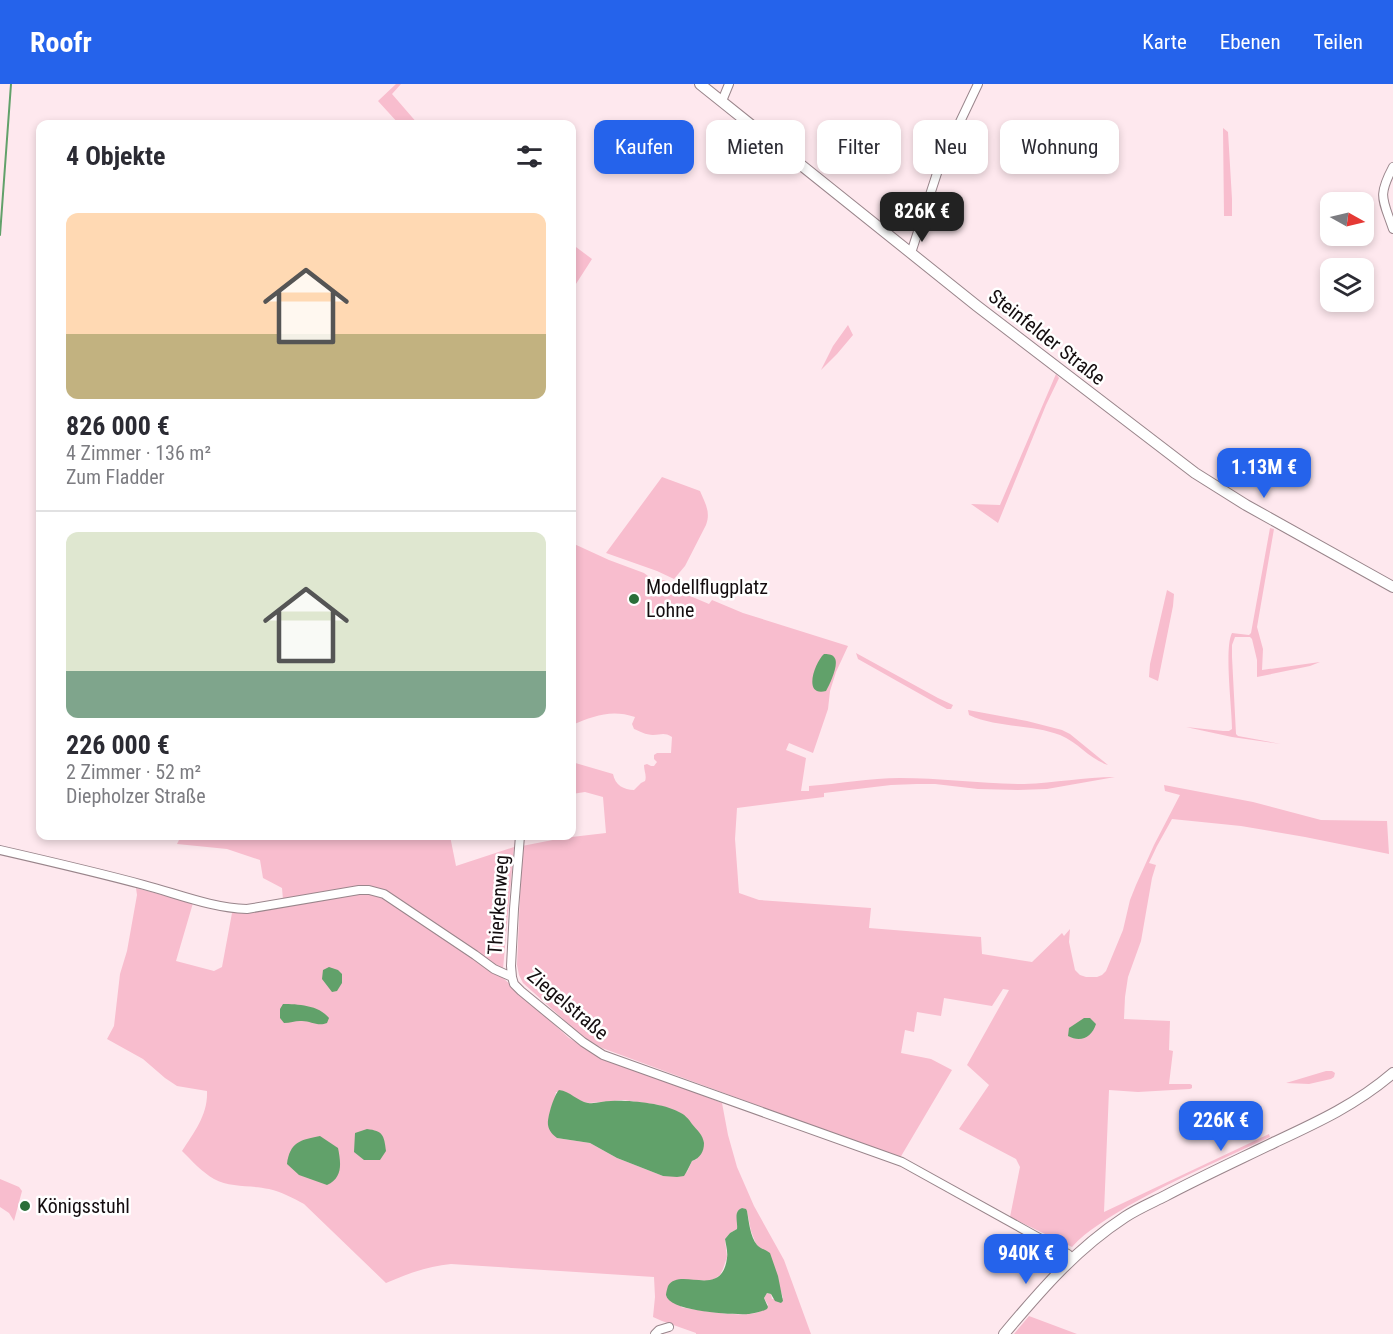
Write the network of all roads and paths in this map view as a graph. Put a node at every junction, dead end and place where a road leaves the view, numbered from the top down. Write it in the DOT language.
graph roads {
  1 [pos="700,84"];
  2 [pos="729,84"];
  3 [pos="978,84"];
  4 [pos="722,101"];
  5 [pos="1393,167"];
  6 [pos="1393,230"];
  7 [pos="911,253"];
  8 [pos="1393,587"];
  9 [pos="520,840"];
  10 [pos="0,850"];
  11 [pos="512,977"];
  12 [pos="1393,1073"];
  13 [pos="1072,1258"];
  14 [pos="669,1327"];
  15 [pos="655,1334"];
  16 [pos="1004,1334"];
  1 -- 4 [label="main road, Steinfelder Straße"];
  2 -- 4 [label="street"];
  3 -- 7 [label="street"];
  4 -- 7 [label="main road, Steinfelder Straße"];
  5 -- 6 [label="street"];
  7 -- 8 [label="main road, Steinfelder Straße"];
  9 -- 11 [label="street, Thierkenweg"];
  10 -- 11 [label="street, Ziegelstraße"];
  11 -- 13 [label="street, Ziegelstraße"];
  12 -- 13 [label="main road"];
  13 -- 16 [label="main road"];
  14 -- 15 [label="street"];
}
